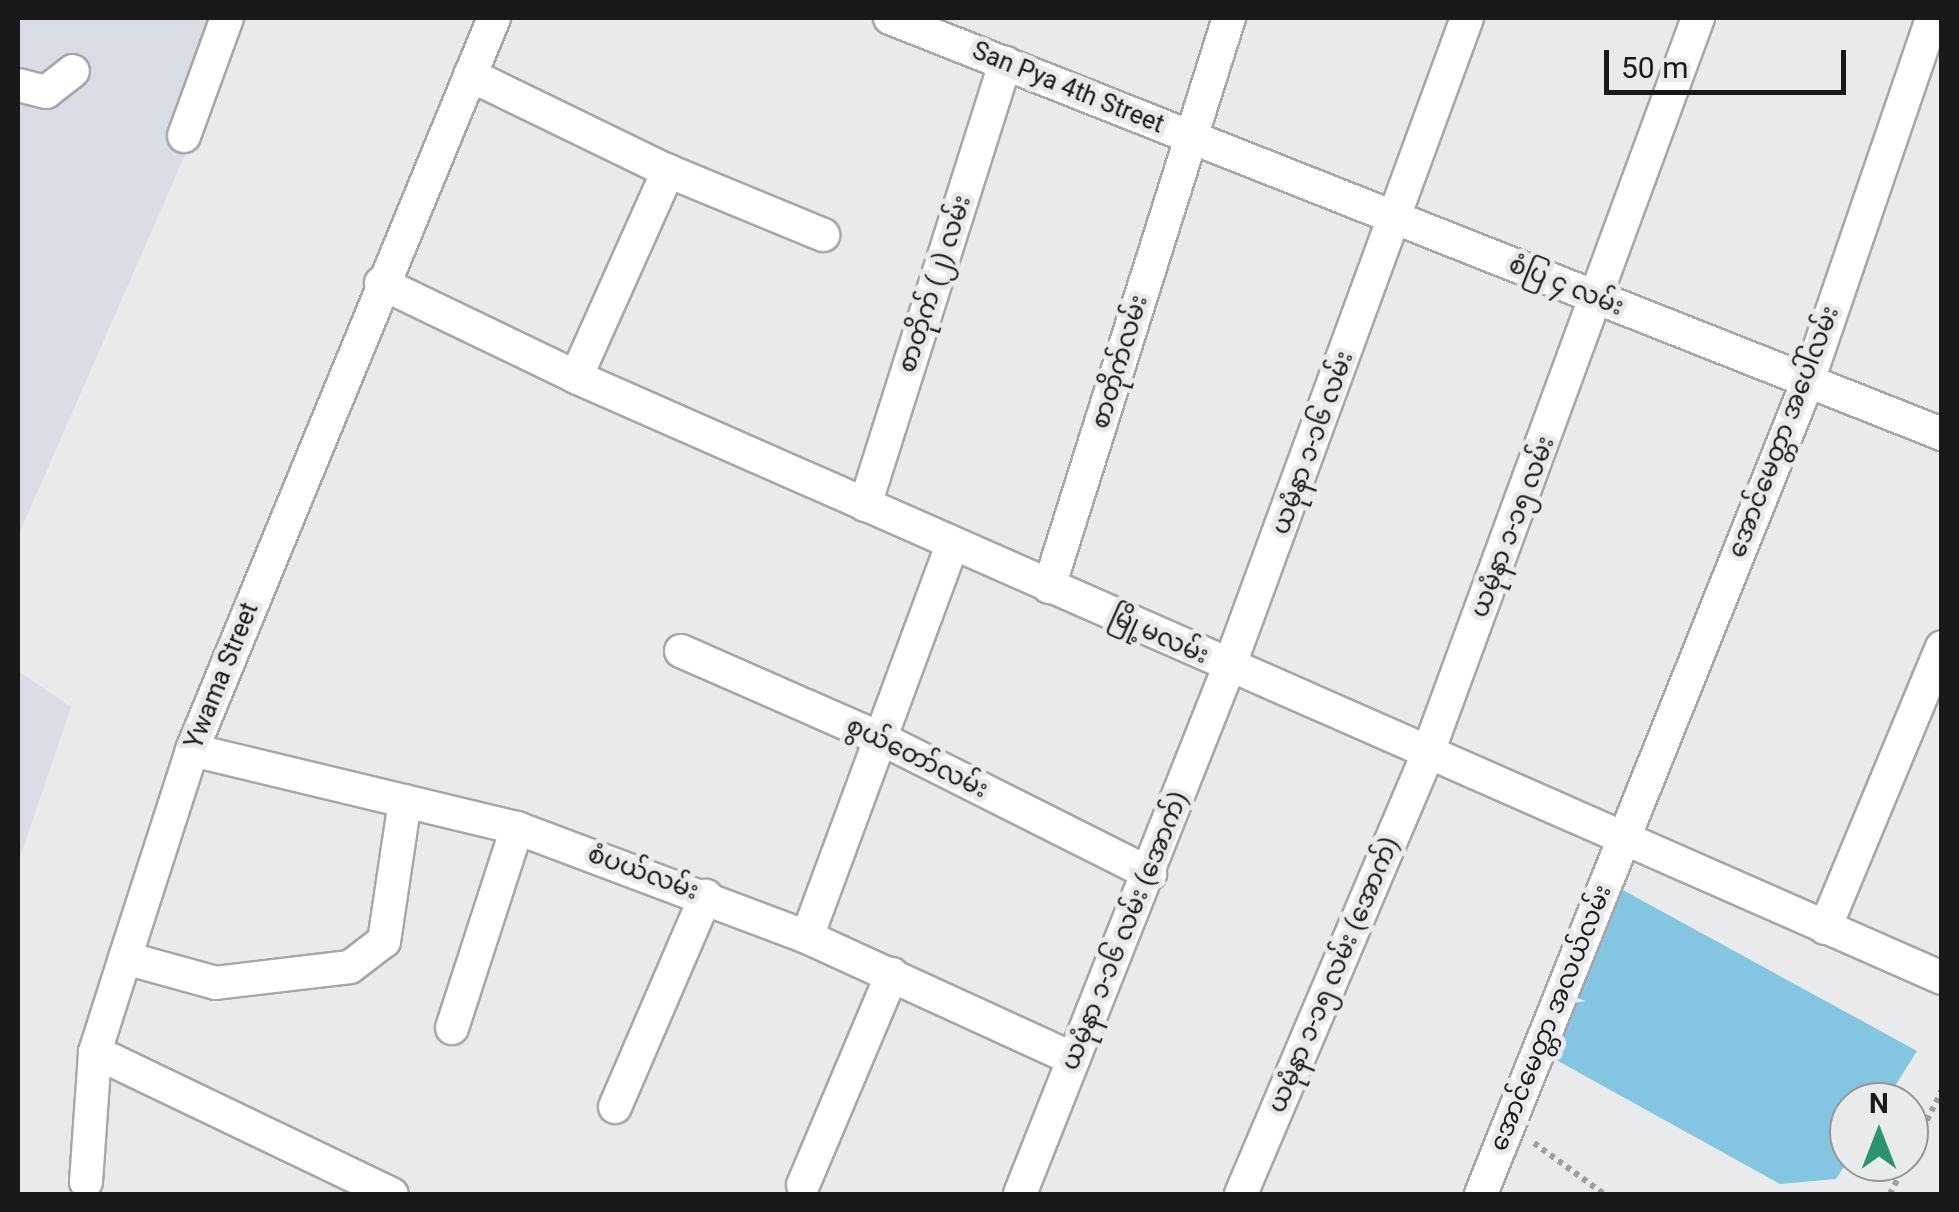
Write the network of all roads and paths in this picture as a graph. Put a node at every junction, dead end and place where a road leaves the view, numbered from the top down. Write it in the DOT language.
graph roads {
  1 [pos="227,18"];
  2 [pos="494,18"];
  3 [pos="890,18"];
  4 [pos="1229,18"];
  5 [pos="1467,18"];
  6 [pos="1698,18"];
  7 [pos="1932,18"];
  8 [pos="1005,63"];
  9 [pos="73,71"];
  10 [pos="470,74"];
  11 [pos="18,85"];
  12 [pos="184,136"];
  13 [pos="1191,137"];
  14 [pos="668,172"];
  15 [pos="1396,218"];
  16 [pos="823,235"];
  17 [pos="381,283"];
  18 [pos="1599,299"];
  19 [pos="576,377"];
  20 [pos="1808,381"];
  21 [pos="1942,434"];
  22 [pos="865,505"];
  23 [pos="952,544"];
  24 [pos="1049,587"];
  25 [pos="1942,647"];
  26 [pos="681,651"];
  27 [pos="1229,667"];
  28 [pos="884,740"];
  29 [pos="192,750"];
  30 [pos="1427,755"];
  31 [pos="405,801"];
  32 [pos="517,828"];
  33 [pos="1621,841"];
  34 [pos="1150,874"];
  35 [pos="706,896"];
  36 [pos="1825,928"];
  37 [pos="807,937"];
  38 [pos="125,958"];
  39 [pos="892,974"];
  40 [pos="1942,978"];
  41 [pos="452,1028"];
  42 [pos="95,1052"];
  43 [pos="1073,1059"];
  44 [pos="1942,1090"];
  45 [pos="615,1108"];
  46 [pos="1929,1116"];
  47 [pos="1509,1124"];
  48 [pos="86,1182"];
  49 [pos="803,1185"];
  50 [pos="392,1194"];
  51 [pos="1020,1194"];
  52 [pos="1241,1194"];
  53 [pos="1481,1194"];
  54 [pos="1604,1194"];
  1 -- 12 [label="street"];
  2 -- 10 [label="street, Ywama Street"];
  3 -- 8 [label="street, San Pya 4th Street"];
  4 -- 13 [label="street, စာတိုက်လမ်း"];
  5 -- 15 [label="street, ယမုံနာ ၁-၁၆ လမ်း"];
  6 -- 18 [label="street, ယမုံနာ ၁-၁၅ လမ်း"];
  7 -- 20 [label="street, အောင်မေတ္တာ အပေါ်လမ်း"];
  8 -- 13 [label="street, San Pya 4th Street"];
  8 -- 22 [label="street, စာတိုက် (၂) လမ်း"];
  9 -- 11 [label="street"];
  10 -- 14 [label="street"];
  10 -- 17 [label="street, Ywama Street"];
  13 -- 15 [label="street, စံပြ ၄ လမ်း"];
  13 -- 24 [label="street, စာတိုက်လမ်း"];
  14 -- 16 [label="street"];
  14 -- 19 [label="street"];
  15 -- 18 [label="street, စံပြ ၄ လမ်း"];
  15 -- 27 [label="street, ယမုံနာ ၁-၁၆ လမ်း"];
  17 -- 19 [label="street, မြို့မလမ်း"];
  17 -- 29 [label="street, Ywama Street"];
  18 -- 20 [label="street, စံပြ ၄ လမ်း"];
  18 -- 30 [label="street, ယမုံနာ ၁-၁၅ လမ်း"];
  19 -- 22 [label="street, မြို့မလမ်း"];
  20 -- 21 [label="street, စံပြ ၄ လမ်း"];
  20 -- 33 [label="street, အောင်မေတ္တာ အပေါ်လမ်း"];
  22 -- 23 [label="street, မြို့မလမ်း"];
  23 -- 24 [label="street, မြို့မလမ်း"];
  23 -- 28 [label="street"];
  24 -- 27 [label="street, မြို့မလမ်း"];
  25 -- 36 [label="street"];
  26 -- 28 [label="street, စွယ်တော်လမ်း"];
  27 -- 30 [label="street, မြို့မလမ်း"];
  27 -- 34 [label="street, ယမုံနာ ၁-၁၆ လမ်း (အောက်)"];
  28 -- 34 [label="street, စွယ်တော်လမ်း"];
  28 -- 37 [label="street"];
  29 -- 31 [label="street, စံပယ်လမ်း"];
  29 -- 38 [label="street, Ywama Street"];
  30 -- 33 [label="street, မြို့မလမ်း"];
  30 -- 52 [label="street, ယမုံနာ ၁-၁၅ လမ်း (အောက်)"];
  31 -- 32 [label="street, စံပယ်လမ်း"];
  31 -- 38 [label="street"];
  32 -- 35 [label="street, စံပယ်လမ်း"];
  32 -- 41 [label="street"];
  33 -- 36 [label="street, မြို့မလမ်း"];
  33 -- 47 [label="street, အောင်မေတ္တာ အလယ်လမ်း"];
  34 -- 43 [label="street, ယမုံနာ ၁-၁၆ လမ်း (အောက်)"];
  35 -- 37 [label="street, စံပယ်လမ်း"];
  35 -- 45 [label="street"];
  36 -- 40 [label="street, မြို့မလမ်း"];
  37 -- 39 [label="street, စံပယ်လမ်း"];
  38 -- 42 [label="street, Ywama Street"];
  39 -- 43 [label="street, စံပယ်လမ်း"];
  39 -- 49 [label="street"];
  42 -- 48 [label="street, Ywama Street"];
  42 -- 50 [label="street"];
  43 -- 51 [label="street, ယမုံနာ ၁-၁၆ လမ်း (အောက်)"];
  44 -- 46 [label="path"];
  47 -- 53 [label="street, အောင်မေတ္တာ အလယ်လမ်း"];
  47 -- 54 [label="path"];
}
